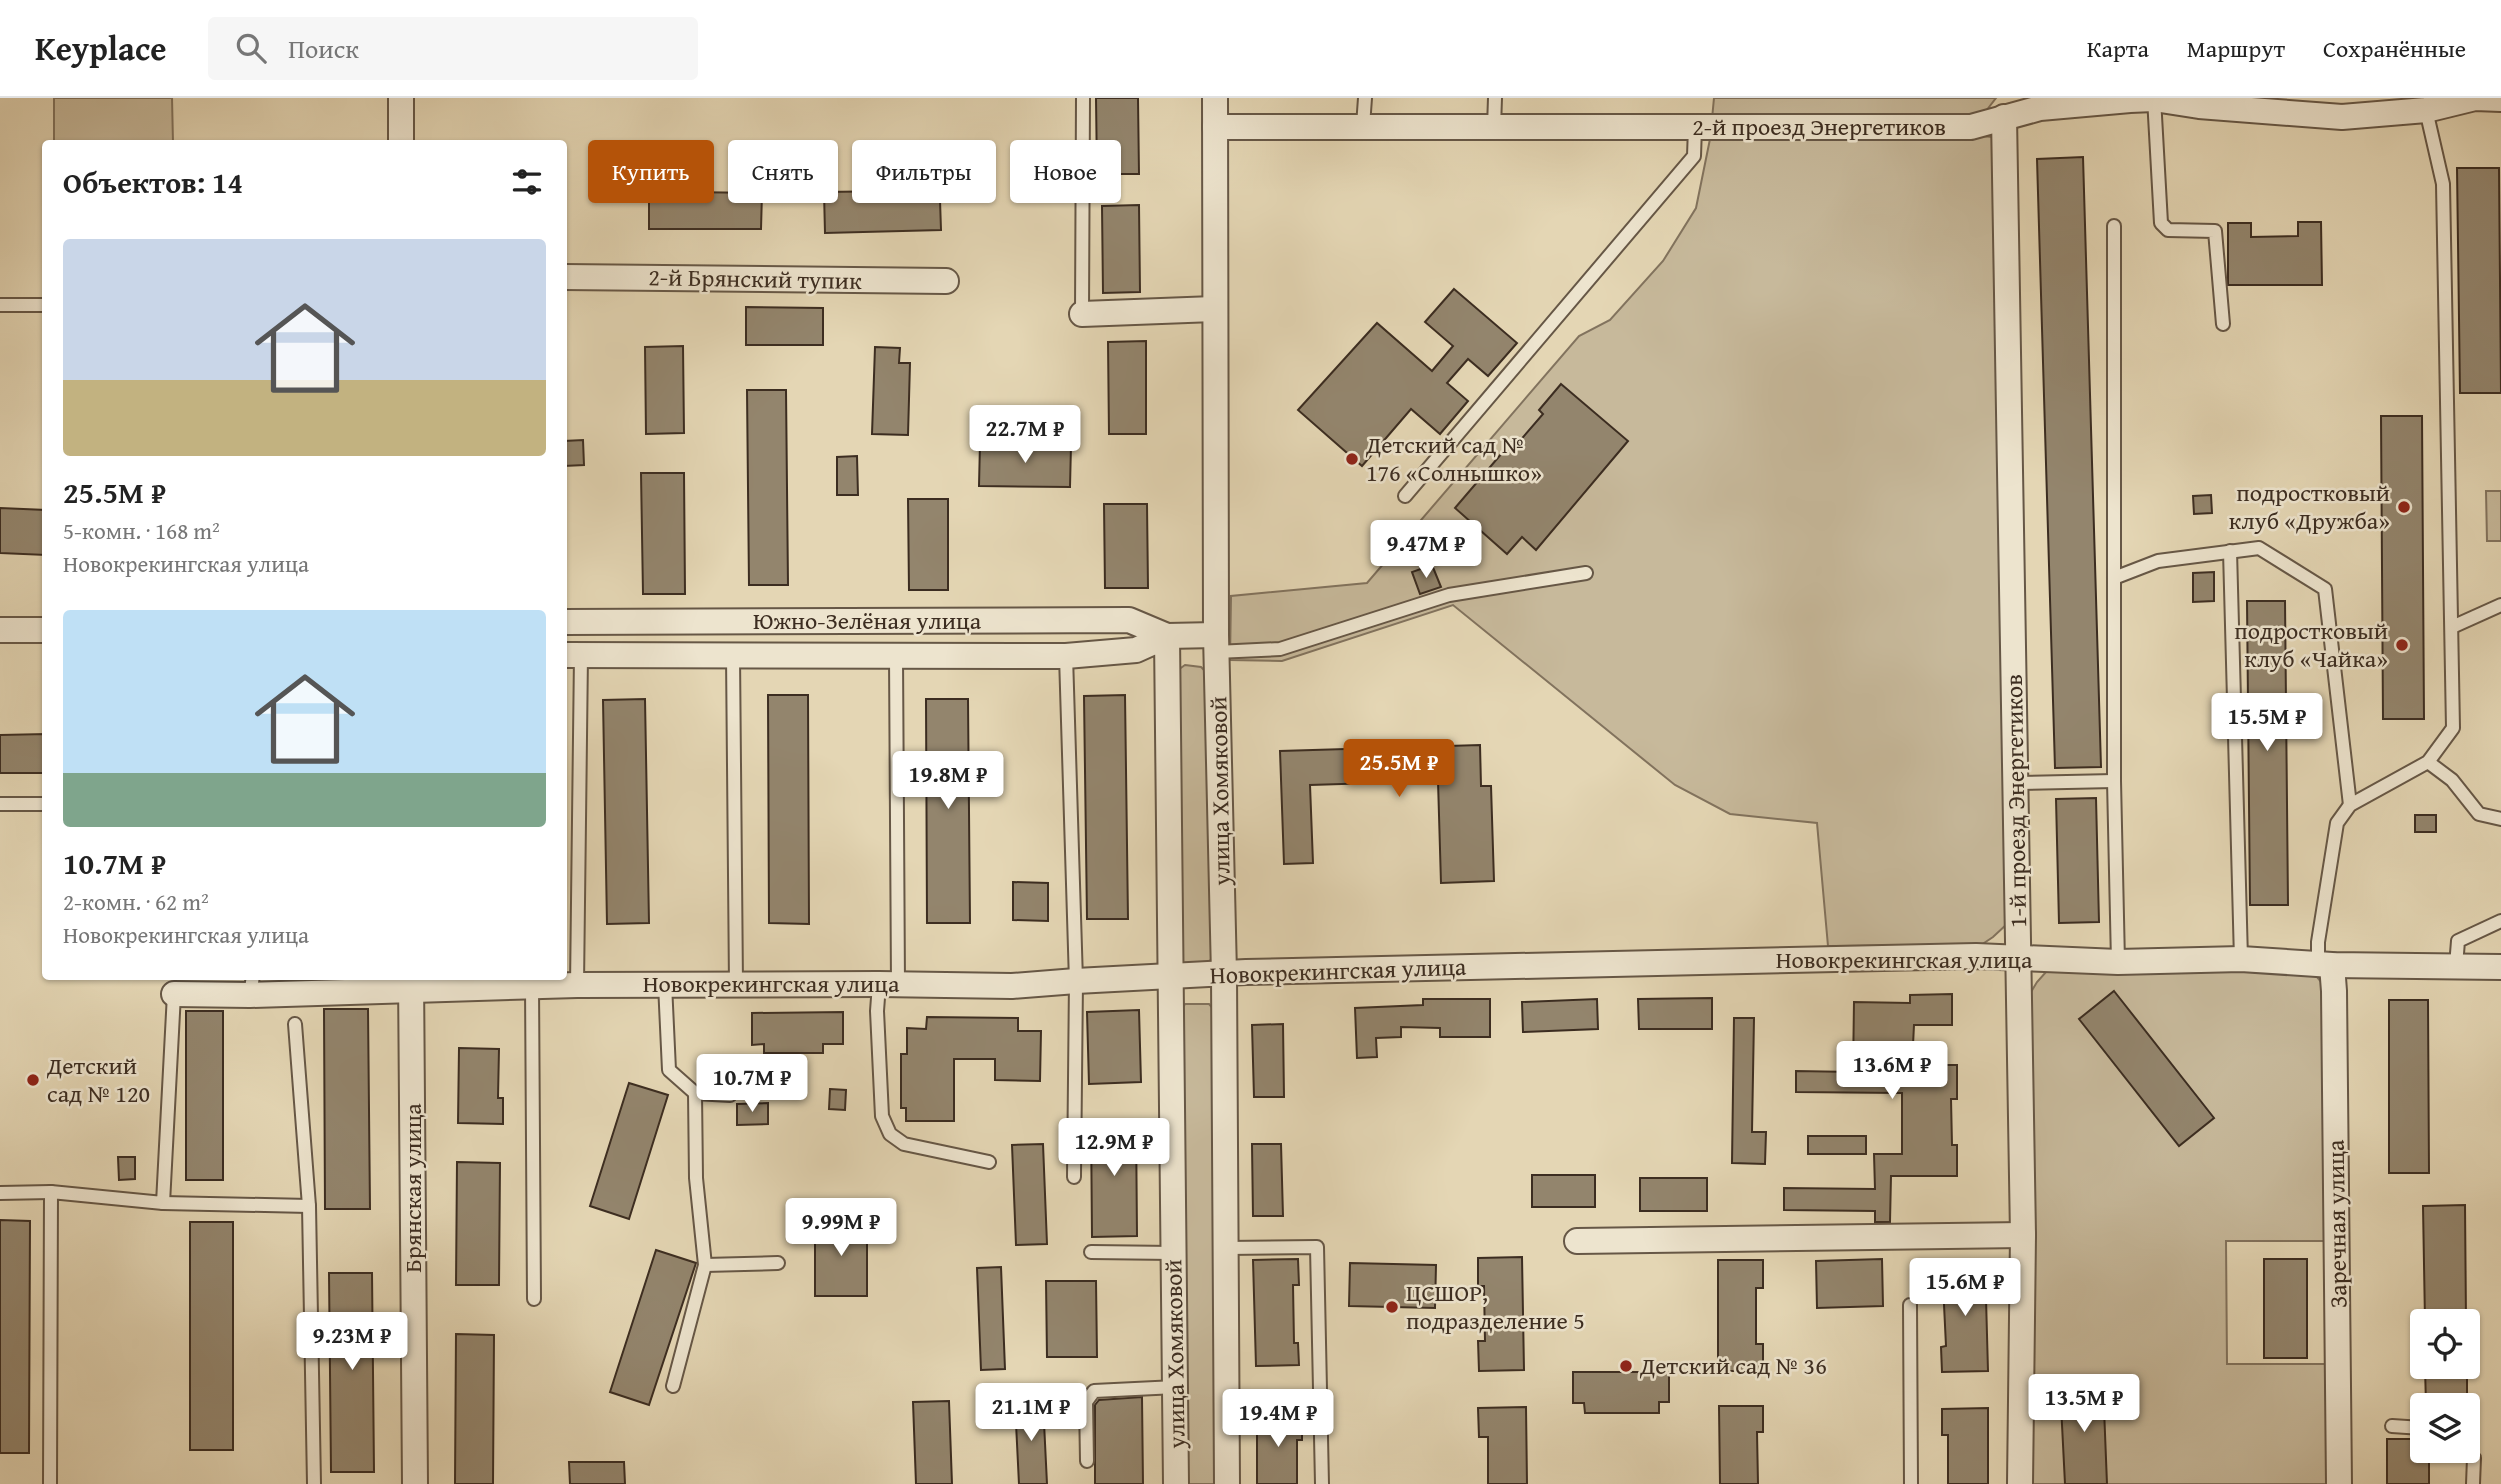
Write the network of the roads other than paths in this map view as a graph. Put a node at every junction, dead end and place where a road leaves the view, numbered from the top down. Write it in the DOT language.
graph roads {
  1 [pos="401,98"];
  2 [pos="1083,98"];
  3 [pos="1214,98"];
  4 [pos="1365,98"];
  5 [pos="1494,98"];
  6 [pos="2154,98"];
  7 [pos="2475,98"];
  8 [pos="2501,99"];
  9 [pos="2426,110"];
  10 [pos="2004,112"];
  11 [pos="1363,126"];
  12 [pos="1215,127"];
  13 [pos="1494,127"];
  14 [pos="1695,127"];
  15 [pos="401,140"];
  16 [pos="2114,226"];
  17 [pos="567,278"];
  18 [pos="946,281"];
  19 [pos="0,305"];
  20 [pos="42,305"];
  21 [pos="1214,309"];
  22 [pos="1082,314"];
  23 [pos="2223,324"];
  24 [pos="1405,496"];
  25 [pos="2230,551"];
  26 [pos="1586,573"];
  27 [pos="2114,578"];
  28 [pos="2501,605"];
  29 [pos="567,622"];
  30 [pos="2452,626"];
  31 [pos="0,630"];
  32 [pos="42,630"];
  33 [pos="1167,636"];
  34 [pos="1216,643"];
  35 [pos="572,655"];
  36 [pos="733,655"];
  37 [pos="895,656"];
  38 [pos="1066,656"];
  39 [pos="2428,762"];
  40 [pos="2114,781"];
  41 [pos="2016,783"];
  42 [pos="0,804"];
  43 [pos="42,804"];
  44 [pos="2350,805"];
  45 [pos="2501,819"];
  46 [pos="2501,921"];
  47 [pos="2018,958"];
  48 [pos="2241,959"];
  49 [pos="2119,961"];
  50 [pos="2325,964"];
  51 [pos="2456,966"];
  52 [pos="2501,967"];
  53 [pos="1224,974"];
  54 [pos="1170,976"];
  55 [pos="532,981"];
  56 [pos="1076,981"];
  57 [pos="411,983"];
  58 [pos="666,984"];
  59 [pos="736,984"];
  60 [pos="888,984"];
  61 [pos="577,985"];
  62 [pos="252,986"];
  63 [pos="174,994"];
  64 [pos="295,1024"];
  65 [pos="695,1093"];
  66 [pos="730,1096"];
  67 [pos="989,1162"];
  68 [pos="1074,1177"];
  69 [pos="51,1192"];
  70 [pos="0,1193"];
  71 [pos="163,1203"];
  72 [pos="309,1206"];
  73 [pos="2023,1235"];
  74 [pos="1577,1241"];
  75 [pos="1226,1248"];
  76 [pos="1091,1252"];
  77 [pos="1174,1253"];
  78 [pos="778,1263"];
  79 [pos="705,1265"];
  80 [pos="534,1299"];
  81 [pos="1910,1305"];
  82 [pos="673,1386"];
  83 [pos="1176,1387"];
  84 [pos="2392,1426"];
  85 [pos="2410,1427"];
  86 [pos="1087,1461"];
  87 [pos="2474,1463"];
  88 [pos="50,1484"];
  89 [pos="314,1484"];
  90 [pos="415,1484"];
  91 [pos="1176,1484"];
  92 [pos="1227,1484"];
  93 [pos="1322,1484"];
  94 [pos="1911,1484"];
  95 [pos="2020,1484"];
  96 [pos="2339,1484"];
  97 [pos="2473,1484"];
  1 -- 15 [label="street"];
  2 -- 22 [label="lane"];
  3 -- 12 [label="street, улица Хомяковой"];
  4 -- 11 [label="lane"];
  5 -- 13 [label="lane"];
  6 -- 9 [label="street, 2-й проезд Энергетиков"];
  6 -- 10 [label="street, 2-й проезд Энергетиков"];
  6 -- 23 [label="lane"];
  7 -- 8 [label="street, 2-й проезд Энергетиков"];
  7 -- 9 [label="street, 2-й проезд Энергетиков"];
  9 -- 30 [label="lane"];
  10 -- 14 [label="street, 2-й проезд Энергетиков"];
  10 -- 41 [label="street, 1-й проезд Энергетиков"];
  11 -- 12 [label="street, 2-й проезд Энергетиков"];
  11 -- 13 [label="street, 2-й проезд Энергетиков"];
  12 -- 21 [label="street, улица Хомяковой"];
  13 -- 14 [label="street, 2-й проезд Энергетиков"];
  14 -- 24 [label="lane"];
  16 -- 27 [label="lane"];
  17 -- 18 [label="street, 2-й Брянский тупик"];
  19 -- 20 [label="lane"];
  21 -- 22 [label="street"];
  21 -- 34 [label="street, улица Хомяковой"];
  25 -- 27 [label="lane"];
  25 -- 44 [label="lane"];
  25 -- 48 [label="lane"];
  26 -- 34 [label="lane"];
  27 -- 40 [label="lane"];
  28 -- 30 [label="lane"];
  29 -- 33 [label="street, Южно-Зелёная улица"];
  30 -- 39 [label="lane"];
  31 -- 32 [label="street"];
  33 -- 34 [label="street, Южно-Зелёная улица"];
  33 -- 38 [label="street, Южно-Зелёная улица"];
  33 -- 54 [label="street, улица Хомяковой"];
  34 -- 53 [label="street, улица Хомяковой"];
  35 -- 36 [label="street, Южно-Зелёная улица"];
  35 -- 61 [label="lane"];
  36 -- 37 [label="street, Южно-Зелёная улица"];
  36 -- 59 [label="lane"];
  37 -- 38 [label="street, Южно-Зелёная улица"];
  37 -- 60 [label="lane"];
  38 -- 56 [label="lane"];
  39 -- 44 [label="lane"];
  39 -- 45 [label="lane"];
  40 -- 41 [label="lane"];
  40 -- 49 [label="lane"];
  41 -- 47 [label="street, 1-й проезд Энергетиков"];
  42 -- 43 [label="lane"];
  44 -- 50 [label="lane"];
  46 -- 51 [label="lane"];
  47 -- 49 [label="street, Новокрекингская улица"];
  47 -- 53 [label="street, Новокрекингская улица"];
  47 -- 73 [label="street, 1-й проезд Энергетиков"];
  48 -- 49 [label="street, Новокрекингская улица"];
  48 -- 50 [label="street, Новокрекингская улица"];
  50 -- 51 [label="street, Новокрекингская улица"];
  50 -- 96 [label="street, Заречная улица"];
  51 -- 52 [label="street, Новокрекингская улица"];
  53 -- 54 [label="street, Новокрекингская улица"];
  53 -- 75 [label="street, улица Хомяковой"];
  54 -- 56 [label="street, Новокрекингская улица"];
  54 -- 77 [label="street, улица Хомяковой"];
  55 -- 57 [label="street, Новокрекингская улица"];
  55 -- 61 [label="street, Новокрекингская улица"];
  55 -- 80 [label="lane"];
  56 -- 60 [label="street, Новокрекингская улица"];
  56 -- 68 [label="lane"];
  57 -- 62 [label="street, Новокрекингская улица"];
  57 -- 90 [label="street, Брянская улица"];
  58 -- 59 [label="street, Новокрекингская улица"];
  58 -- 61 [label="street, Новокрекингская улица"];
  58 -- 65 [label="lane"];
  59 -- 60 [label="street, Новокрекингская улица"];
  60 -- 67 [label="lane"];
  62 -- 63 [label="street, Новокрекингская улица"];
  63 -- 71 [label="lane"];
  64 -- 72 [label="lane"];
  65 -- 66 [label="lane"];
  65 -- 79 [label="lane"];
  69 -- 70 [label="lane"];
  69 -- 71 [label="lane"];
  69 -- 88 [label="lane"];
  71 -- 72 [label="lane"];
  72 -- 89 [label="lane"];
  73 -- 74 [label="street"];
  73 -- 95 [label="street, 1-й проезд Энергетиков"];
  75 -- 92 [label="street, улица Хомяковой"];
  75 -- 93 [label="lane"];
  76 -- 77 [label="lane"];
  77 -- 83 [label="street, улица Хомяковой"];
  78 -- 79 [label="lane"];
  79 -- 82 [label="lane"];
  81 -- 94 [label="lane"];
  83 -- 86 [label="lane"];
  83 -- 91 [label="street, улица Хомяковой"];
  84 -- 85 [label="lane"];
  87 -- 97 [label="lane"];
}
